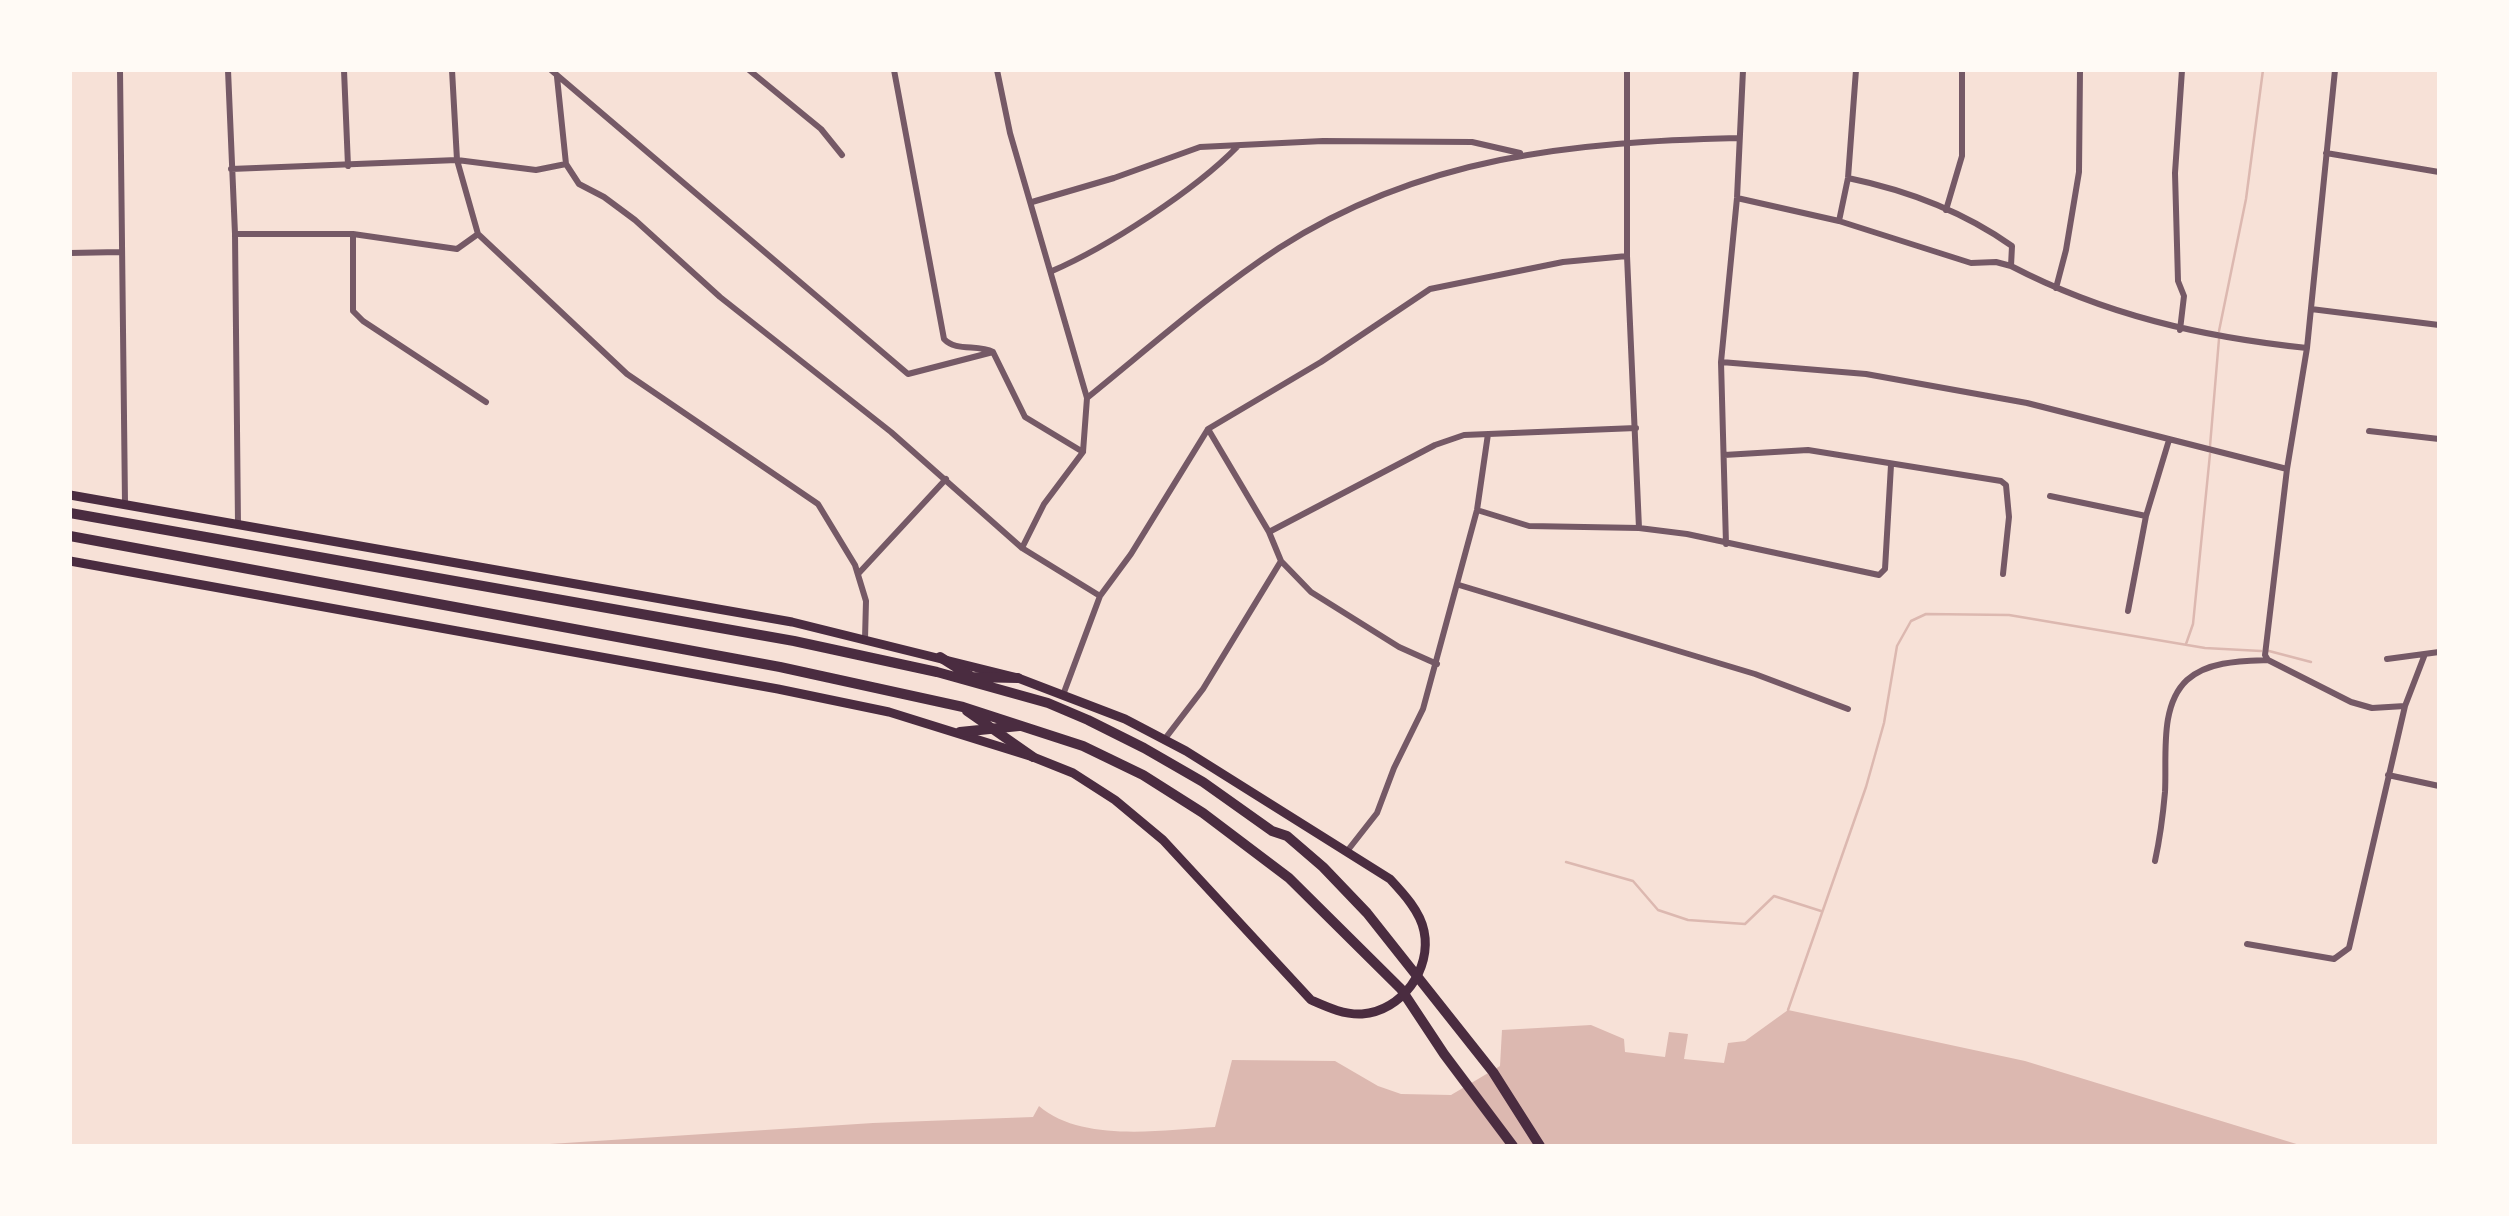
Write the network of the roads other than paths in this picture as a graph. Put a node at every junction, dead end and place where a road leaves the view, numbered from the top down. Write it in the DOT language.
graph roads {
  1 [pos="120,70"];
  2 [pos="228,70"];
  3 [pos="344,70"];
  4 [pos="452,70"];
  5 [pos="748,70"];
  6 [pos="894,70"];
  7 [pos="997,70"];
  8 [pos="1627,70"];
  9 [pos="1743,70"];
  10 [pos="1856,70"];
  11 [pos="1962,70"];
  12 [pos="2080,70"];
  13 [pos="2182,70"];
  14 [pos="2335,70"];
  15 [pos="554,73"];
  16 [pos="1738,138"];
  17 [pos="1626,141"];
  18 [pos="1239,146"];
  19 [pos="1520,153"];
  20 [pos="2326,154"];
  21 [pos="842,155"];
  22 [pos="457,160"];
  23 [pos="566,164"];
  24 [pos="348,166"];
  25 [pos="230,168"];
  26 [pos="2439,172"];
  27 [pos="1848,178"];
  28 [pos="1737,198"];
  29 [pos="1032,202"];
  30 [pos="1946,210"];
  31 [pos="1840,221"];
  32 [pos="235,234"];
  33 [pos="353,234"];
  34 [pos="478,234"];
  35 [pos="120,252"];
  36 [pos="70,253"];
  37 [pos="1627,256"];
  38 [pos="2011,266"];
  39 [pos="1052,271"];
  40 [pos="2056,288"];
  41 [pos="2311,309"];
  42 [pos="2439,325"];
  43 [pos="2180,330"];
  44 [pos="2307,348"];
  45 [pos="992,352"];
  46 [pos="1722,362"];
  47 [pos="1087,398"];
  48 [pos="486,402"];
  49 [pos="1636,428"];
  50 [pos="1208,430"];
  51 [pos="2369,431"];
  52 [pos="1488,434"];
  53 [pos="2439,439"];
  54 [pos="2169,440"];
  55 [pos="1082,452"];
  56 [pos="1724,455"];
  57 [pos="1891,465"];
  58 [pos="2288,469"];
  59 [pos="946,480"];
  60 [pos="70,494"];
  61 [pos="2050,496"];
  62 [pos="125,504"];
  63 [pos="1477,510"];
  64 [pos="70,513"];
  65 [pos="2146,516"];
  66 [pos="238,525"];
  67 [pos="1639,528"];
  68 [pos="1269,532"];
  69 [pos="70,536"];
  70 [pos="1726,544"];
  71 [pos="1022,548"];
  72 [pos="1281,561"];
  73 [pos="70,562"];
  74 [pos="858,574"];
  75 [pos="2003,574"];
  76 [pos="1459,585"];
  77 [pos="1100,596"];
  78 [pos="2128,611"];
  79 [pos="865,639"];
  80 [pos="2439,652"];
  81 [pos="2425,654"];
  82 [pos="940,657"];
  83 [pos="2267,658"];
  84 [pos="2388,659"];
  85 [pos="1438,664"];
  86 [pos="937,672"];
  87 [pos="970,677"];
  88 [pos="1018,678"];
  89 [pos="1008,692"];
  90 [pos="1063,695"];
  91 [pos="2405,706"];
  92 [pos="963,707"];
  93 [pos="1848,709"];
  94 [pos="990,729"];
  95 [pos="960,732"];
  96 [pos="1046,732"];
  97 [pos="1164,740"];
  98 [pos="1033,757"];
  99 [pos="2388,775"];
  100 [pos="2439,786"];
  101 [pos="1348,850"];
  102 [pos="2155,861"];
  103 [pos="2247,944"];
  104 [pos="1513,1146"];
  105 [pos="1540,1146"];
  1 -- 35 [label="street"];
  2 -- 25 [label="street"];
  3 -- 24 [label="street"];
  4 -- 22 [label="street"];
  5 -- 21 [label="street"];
  6 -- 45 [label="street"];
  7 -- 29 [label="street"];
  8 -- 17 [label="street"];
  9 -- 16 [label="street"];
  10 -- 27 [label="street"];
  11 -- 30 [label="street"];
  12 -- 40 [label="street"];
  13 -- 43 [label="street"];
  14 -- 20 [label="street"];
  15 -- 23 [label="street"];
  15 -- 45 [label="street"];
  16 -- 17 [label="street"];
  16 -- 28 [label="street"];
  17 -- 19 [label="street"];
  17 -- 37 [label="street"];
  18 -- 19 [label="street"];
  18 -- 29 [label="street"];
  18 -- 39 [label="street"];
  19 -- 47 [label="street"];
  20 -- 26 [label="street"];
  20 -- 41 [label="street"];
  22 -- 23 [label="street"];
  22 -- 24 [label="street"];
  22 -- 34 [label="street"];
  23 -- 59 [label="street"];
  24 -- 25 [label="street"];
  25 -- 32 [label="street"];
  27 -- 30 [label="street"];
  27 -- 31 [label="street"];
  28 -- 31 [label="street"];
  28 -- 46 [label="street"];
  29 -- 39 [label="street"];
  30 -- 38 [label="street"];
  31 -- 38 [label="street"];
  32 -- 33 [label="street"];
  32 -- 66 [label="street"];
  33 -- 34 [label="street"];
  33 -- 48 [label="street"];
  34 -- 74 [label="street"];
  35 -- 36 [label="street"];
  35 -- 62 [label="street"];
  37 -- 49 [label="street"];
  37 -- 50 [label="street"];
  38 -- 40 [label="street"];
  39 -- 47 [label="street"];
  40 -- 43 [label="street"];
  41 -- 42 [label="street"];
  41 -- 44 [label="street"];
  43 -- 44 [label="street"];
  44 -- 58 [label="street"];
  45 -- 55 [label="street"];
  46 -- 54 [label="street"];
  46 -- 56 [label="street"];
  47 -- 55 [label="street"];
  49 -- 52 [label="street"];
  49 -- 67 [label="street"];
  50 -- 68 [label="street"];
  50 -- 77 [label="street"];
  51 -- 53 [label="street"];
  52 -- 63 [label="street"];
  52 -- 68 [label="street"];
  54 -- 58 [label="street"];
  54 -- 65 [label="street"];
  55 -- 71 [label="street"];
  56 -- 57 [label="street"];
  56 -- 70 [label="street"];
  57 -- 70 [label="street"];
  57 -- 75 [label="street"];
  58 -- 83 [label="street"];
  59 -- 71 [label="street"];
  59 -- 74 [label="street"];
  60 -- 62 [label="main road"];
  61 -- 65 [label="street"];
  62 -- 66 [label="main road"];
  63 -- 67 [label="street"];
  63 -- 76 [label="street"];
  64 -- 86 [label="highway"];
  65 -- 78 [label="street"];
  66 -- 79 [label="main road"];
  67 -- 70 [label="street"];
  68 -- 72 [label="street"];
  69 -- 92 [label="highway"];
  71 -- 77 [label="street"];
  72 -- 85 [label="street"];
  72 -- 97 [label="street"];
  73 -- 95 [label="main road"];
  74 -- 79 [label="street"];
  76 -- 85 [label="street"];
  76 -- 93 [label="street"];
  77 -- 90 [label="street"];
  79 -- 82 [label="main road"];
  80 -- 81 [label="street"];
  81 -- 84 [label="street"];
  81 -- 91 [label="street"];
  82 -- 87 [label="highway"];
  82 -- 88 [label="main road"];
  83 -- 91 [label="street"];
  83 -- 102 [label="street"];
  85 -- 101 [label="street"];
  86 -- 87 [label="highway"];
  86 -- 89 [label="highway"];
  87 -- 88 [label="highway"];
  87 -- 89 [label="highway"];
  88 -- 90 [label="main road"];
  89 -- 105 [label="highway"];
  90 -- 97 [label="main road"];
  91 -- 99 [label="street"];
  92 -- 94 [label="highway"];
  92 -- 96 [label="highway"];
  94 -- 95 [label="highway"];
  94 -- 96 [label="highway"];
  94 -- 98 [label="highway"];
  95 -- 98 [label="main road"];
  96 -- 104 [label="highway"];
  97 -- 101 [label="main road"];
  98 -- 101 [label="main road"];
  99 -- 100 [label="street"];
  99 -- 103 [label="street"];
}
